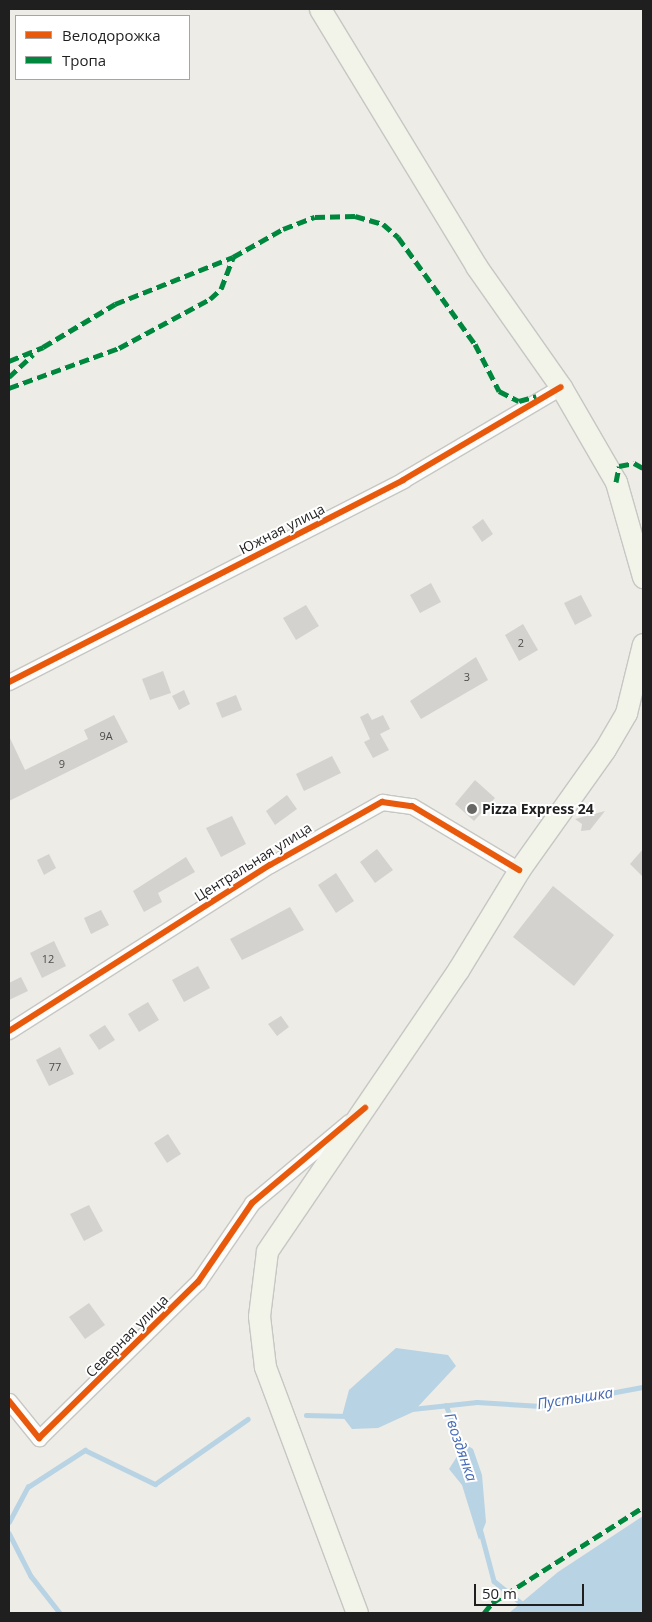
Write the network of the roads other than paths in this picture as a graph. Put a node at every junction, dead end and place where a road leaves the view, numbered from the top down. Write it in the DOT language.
graph roads {
  1 [pos="320,9"];
  2 [pos="560,387"];
  3 [pos="643,577"];
  4 [pos="643,644"];
  5 [pos="641,666"];
  6 [pos="9,682"];
  7 [pos="519,870"];
  8 [pos="9,1031"];
  9 [pos="365,1108"];
  10 [pos="9,1401"];
  11 [pos="357,1613"];
  1 -- 2 [label="main road"];
  2 -- 3 [label="main road"];
  2 -- 6 [label="street, Южная улица"];
  4 -- 5 [label="main road"];
  5 -- 7 [label="main road"];
  7 -- 8 [label="street, Центральная улица"];
  7 -- 9 [label="main road"];
  9 -- 10 [label="street, Северная улица"];
  9 -- 11 [label="main road"];
}
